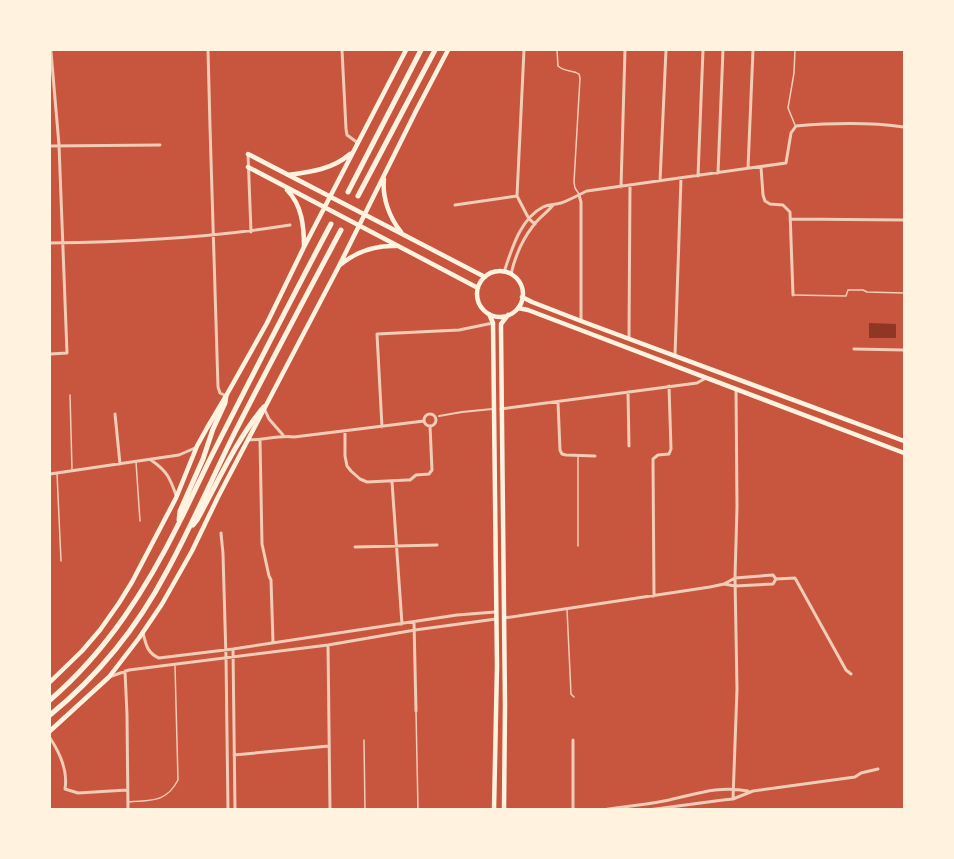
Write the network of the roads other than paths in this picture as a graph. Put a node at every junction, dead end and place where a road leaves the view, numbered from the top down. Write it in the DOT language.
graph roads {
  1 [pos="208,50"];
  2 [pos="342,50"];
  3 [pos="406,50"];
  4 [pos="421,50"];
  5 [pos="435,50"];
  6 [pos="448,50"];
  7 [pos="524,50"];
  8 [pos="557,50"];
  9 [pos="625,50"];
  10 [pos="666,50"];
  11 [pos="703,50"];
  12 [pos="723,50"];
  13 [pos="753,50"];
  14 [pos="795,50"];
  15 [pos="51,52"];
  16 [pos="796,126"];
  17 [pos="904,127"];
  18 [pos="358,143"];
  19 [pos="59,145"];
  20 [pos="160,145"];
  21 [pos="50,146"];
  22 [pos="354,150"];
  23 [pos="248,154"];
  24 [pos="248,167"];
  25 [pos="761,167"];
  26 [pos="748,168"];
  27 [pos="386,170"];
  28 [pos="718,173"];
  29 [pos="288,175"];
  30 [pos="698,176"];
  31 [pos="681,178"];
  32 [pos="660,181"];
  33 [pos="630,185"];
  34 [pos="284,186"];
  35 [pos="621,187"];
  36 [pos="348,192"];
  37 [pos="579,195"];
  38 [pos="358,196"];
  39 [pos="517,196"];
  40 [pos="332,198"];
  41 [pos="455,205"];
  42 [pos="553,205"];
  43 [pos="326,208"];
  44 [pos="363,214"];
  45 [pos="529,219"];
  46 [pos="790,219"];
  47 [pos="904,220"];
  48 [pos="331,224"];
  49 [pos="357,224"];
  50 [pos="535,224"];
  51 [pos="290,225"];
  52 [pos="340,230"];
  53 [pos="250,232"];
  54 [pos="402,234"];
  55 [pos="214,236"];
  56 [pos="50,243"];
  57 [pos="63,243"];
  58 [pos="304,247"];
  59 [pos="402,248"];
  60 [pos="339,266"];
  61 [pos="504,272"];
  62 [pos="512,274"];
  63 [pos="485,277"];
  64 [pos="478,288"];
  65 [pos="904,293"];
  66 [pos="793,295"];
  67 [pos="522,297"];
  68 [pos="518,308"];
  69 [pos="489,314"];
  70 [pos="508,315"];
  71 [pos="581,321"];
  72 [pos="493,323"];
  73 [pos="629,339"];
  74 [pos="854,349"];
  75 [pos="904,351"];
  76 [pos="50,354"];
  77 [pos="675,356"];
  78 [pos="706,378"];
  79 [pos="669,386"];
  80 [pos="736,389"];
  81 [pos="628,392"];
  82 [pos="70,395"];
  83 [pos="226,396"];
  84 [pos="558,402"];
  85 [pos="264,407"];
  86 [pos="495,409"];
  87 [pos="501,409"];
  88 [pos="115,414"];
  89 [pos="439,416"];
  90 [pos="424,421"];
  91 [pos="430,426"];
  92 [pos="382,427"];
  93 [pos="345,431"];
  94 [pos="283,435"];
  95 [pos="248,440"];
  96 [pos="260,440"];
  97 [pos="904,441"];
  98 [pos="197,446"];
  99 [pos="629,446"];
  100 [pos="904,453"];
  101 [pos="578,456"];
  102 [pos="595,456"];
  103 [pos="150,459"];
  104 [pos="136,462"];
  105 [pos="120,464"];
  106 [pos="72,472"];
  107 [pos="57,473"];
  108 [pos="50,474"];
  109 [pos="392,481"];
  110 [pos="177,498"];
  111 [pos="140,521"];
  112 [pos="180,522"];
  113 [pos="189,527"];
  114 [pos="221,533"];
  115 [pos="396,546"];
  116 [pos="438,546"];
  117 [pos="578,546"];
  118 [pos="355,547"];
  119 [pos="61,561"];
  120 [pos="735,578"];
  121 [pos="776,579"];
  122 [pos="724,584"];
  123 [pos="735,586"];
  124 [pos="654,596"];
  125 [pos="566,608"];
  126 [pos="504,611"];
  127 [pos="495,612"];
  128 [pos="504,618"];
  129 [pos="496,619"];
  130 [pos="414,622"];
  131 [pos="402,624"];
  132 [pos="415,630"];
  133 [pos="143,633"];
  134 [pos="273,642"];
  135 [pos="328,645"];
  136 [pos="233,649"];
  137 [pos="226,650"];
  138 [pos="233,657"];
  139 [pos="226,658"];
  140 [pos="175,665"];
  141 [pos="125,671"];
  142 [pos="851,674"];
  143 [pos="109,677"];
  144 [pos="50,682"];
  145 [pos="574,697"];
  146 [pos="50,700"];
  147 [pos="416,711"];
  148 [pos="50,715"];
  149 [pos="50,731"];
  150 [pos="50,738"];
  151 [pos="364,740"];
  152 [pos="573,740"];
  153 [pos="330,746"];
  154 [pos="234,755"];
  155 [pos="878,769"];
  156 [pos="734,789"];
  157 [pos="128,790"];
  158 [pos="750,792"];
  159 [pos="733,799"];
  160 [pos="128,802"];
  161 [pos="128,810"];
  162 [pos="228,810"];
  163 [pos="235,810"];
  164 [pos="330,810"];
  165 [pos="365,810"];
  166 [pos="418,810"];
  167 [pos="494,810"];
  168 [pos="504,810"];
  169 [pos="573,810"];
  170 [pos="602,810"];
  171 [pos="648,810"];
  1 -- 55 [label="street"];
  2 -- 18 [label="street"];
  3 -- 18 [label="main road"];
  4 -- 36 [label="highway"];
  5 -- 38 [label="highway"];
  6 -- 27 [label="main road"];
  7 -- 39 [label="street"];
  8 -- 37 [label="lane"];
  9 -- 35 [label="street"];
  10 -- 32 [label="street"];
  11 -- 30 [label="street"];
  12 -- 28 [label="street"];
  13 -- 26 [label="street"];
  14 -- 16 [label="lane"];
  15 -- 19 [label="street"];
  16 -- 17 [label="street"];
  16 -- 25 [label="street"];
  18 -- 22 [label="main road"];
  19 -- 20 [label="street"];
  19 -- 21 [label="street"];
  19 -- 57 [label="street"];
  22 -- 29 [label="main road"];
  22 -- 40 [label="main road"];
  23 -- 24 [label="street"];
  23 -- 29 [label="main road"];
  24 -- 34 [label="main road"];
  24 -- 53 [label="street"];
  25 -- 26 [label="street"];
  25 -- 46 [label="street"];
  26 -- 28 [label="street"];
  27 -- 44 [label="main road"];
  27 -- 54 [label="main road"];
  28 -- 30 [label="street"];
  29 -- 40 [label="main road"];
  30 -- 31 [label="street"];
  31 -- 32 [label="street"];
  31 -- 77 [label="street"];
  32 -- 33 [label="street"];
  33 -- 35 [label="street"];
  33 -- 73 [label="street"];
  34 -- 43 [label="main road"];
  34 -- 58 [label="main road"];
  35 -- 37 [label="street"];
  37 -- 42 [label="street"];
  37 -- 71 [label="street"];
  39 -- 41 [label="street"];
  39 -- 45 [label="street"];
  40 -- 43 [label="main road"];
  40 -- 44 [label="main road"];
  42 -- 45 [label="street"];
  42 -- 50 [label="street"];
  43 -- 49 [label="main road"];
  43 -- 58 [label="main road"];
  44 -- 49 [label="main road"];
  44 -- 54 [label="main road"];
  45 -- 50 [label="street"];
  45 -- 61 [label="street"];
  46 -- 47 [label="street"];
  46 -- 66 [label="street"];
  48 -- 112 [label="highway"];
  49 -- 59 [label="main road"];
  49 -- 60 [label="main road"];
  50 -- 62 [label="street"];
  51 -- 53 [label="street"];
  52 -- 113 [label="highway"];
  53 -- 55 [label="street"];
  54 -- 63 [label="main road"];
  55 -- 57 [label="street"];
  55 -- 83 [label="street"];
  56 -- 57 [label="street"];
  57 -- 76 [label="street"];
  58 -- 83 [label="main road"];
  59 -- 60 [label="main road"];
  59 -- 64 [label="main road"];
  60 -- 85 [label="main road"];
  61 -- 62 [label="main road"];
  61 -- 63 [label="main road"];
  62 -- 67 [label="main road"];
  63 -- 64 [label="main road"];
  64 -- 69 [label="main road"];
  65 -- 66 [label="lane"];
  67 -- 68 [label="main road"];
  67 -- 71 [label="main road"];
  68 -- 70 [label="main road"];
  68 -- 78 [label="main road"];
  69 -- 70 [label="main road"];
  69 -- 72 [label="main road"];
  70 -- 87 [label="main road"];
  71 -- 73 [label="main road"];
  72 -- 86 [label="main road"];
  72 -- 92 [label="street"];
  73 -- 77 [label="main road"];
  74 -- 75 [label="street"];
  77 -- 97 [label="main road"];
  78 -- 79 [label="street"];
  78 -- 80 [label="main road"];
  79 -- 81 [label="street"];
  79 -- 124 [label="street"];
  80 -- 100 [label="main road"];
  80 -- 120 [label="street"];
  81 -- 84 [label="street"];
  81 -- 99 [label="street"];
  82 -- 106 [label="lane"];
  83 -- 98 [label="main road"];
  83 -- 112 [label="highway"];
  84 -- 87 [label="street"];
  84 -- 101 [label="street"];
  85 -- 94 [label="street"];
  85 -- 95 [label="main road"];
  85 -- 113 [label="highway"];
  86 -- 87 [label="main road"];
  86 -- 89 [label="street"];
  86 -- 127 [label="main road"];
  87 -- 126 [label="main road"];
  88 -- 105 [label="street"];
  90 -- 91 [label="street"];
  90 -- 91 [label="street"];
  90 -- 92 [label="street"];
  91 -- 109 [label="street"];
  92 -- 93 [label="street"];
  93 -- 94 [label="street"];
  93 -- 109 [label="street"];
  94 -- 96 [label="street"];
  95 -- 96 [label="street"];
  95 -- 133 [label="main road"];
  96 -- 134 [label="street"];
  98 -- 103 [label="street"];
  98 -- 110 [label="main road"];
  101 -- 102 [label="street"];
  101 -- 117 [label="lane"];
  103 -- 104 [label="street"];
  103 -- 110 [label="street"];
  104 -- 105 [label="street"];
  104 -- 111 [label="lane"];
  105 -- 106 [label="street"];
  106 -- 107 [label="street"];
  107 -- 108 [label="street"];
  107 -- 119 [label="lane"];
  109 -- 115 [label="street"];
  110 -- 144 [label="main road"];
  112 -- 146 [label="highway"];
  113 -- 148 [label="highway"];
  114 -- 137 [label="street"];
  115 -- 116 [label="street"];
  115 -- 118 [label="street"];
  115 -- 131 [label="street"];
  120 -- 121 [label="street"];
  120 -- 122 [label="street"];
  120 -- 123 [label="street"];
  121 -- 123 [label="street"];
  121 -- 142 [label="street"];
  122 -- 123 [label="street"];
  122 -- 124 [label="street"];
  123 -- 156 [label="street"];
  124 -- 125 [label="street"];
  125 -- 128 [label="street"];
  125 -- 145 [label="lane"];
  126 -- 127 [label="main road"];
  126 -- 128 [label="main road"];
  127 -- 129 [label="main road"];
  127 -- 130 [label="street"];
  128 -- 129 [label="main road"];
  128 -- 168 [label="main road"];
  129 -- 132 [label="street"];
  129 -- 167 [label="main road"];
  130 -- 131 [label="street"];
  130 -- 132 [label="street"];
  131 -- 134 [label="street"];
  132 -- 135 [label="street"];
  132 -- 147 [label="street"];
  133 -- 137 [label="street"];
  133 -- 143 [label="main road"];
  134 -- 136 [label="street"];
  135 -- 138 [label="street"];
  135 -- 153 [label="street"];
  136 -- 137 [label="street"];
  136 -- 138 [label="street"];
  137 -- 139 [label="street"];
  138 -- 139 [label="street"];
  138 -- 154 [label="street"];
  139 -- 140 [label="street"];
  139 -- 162 [label="street"];
  140 -- 141 [label="street"];
  140 -- 160 [label="lane"];
  141 -- 143 [label="street"];
  141 -- 157 [label="street"];
  143 -- 149 [label="main road"];
  147 -- 166 [label="lane"];
  150 -- 157 [label="street"];
  151 -- 165 [label="lane"];
  152 -- 169 [label="street"];
  153 -- 154 [label="street"];
  153 -- 164 [label="street"];
  154 -- 163 [label="street"];
  155 -- 158 [label="street"];
  156 -- 158 [label="street"];
  156 -- 159 [label="street"];
  156 -- 170 [label="street"];
  157 -- 160 [label="street"];
  158 -- 159 [label="street"];
  159 -- 171 [label="street"];
  160 -- 161 [label="street"];
}
